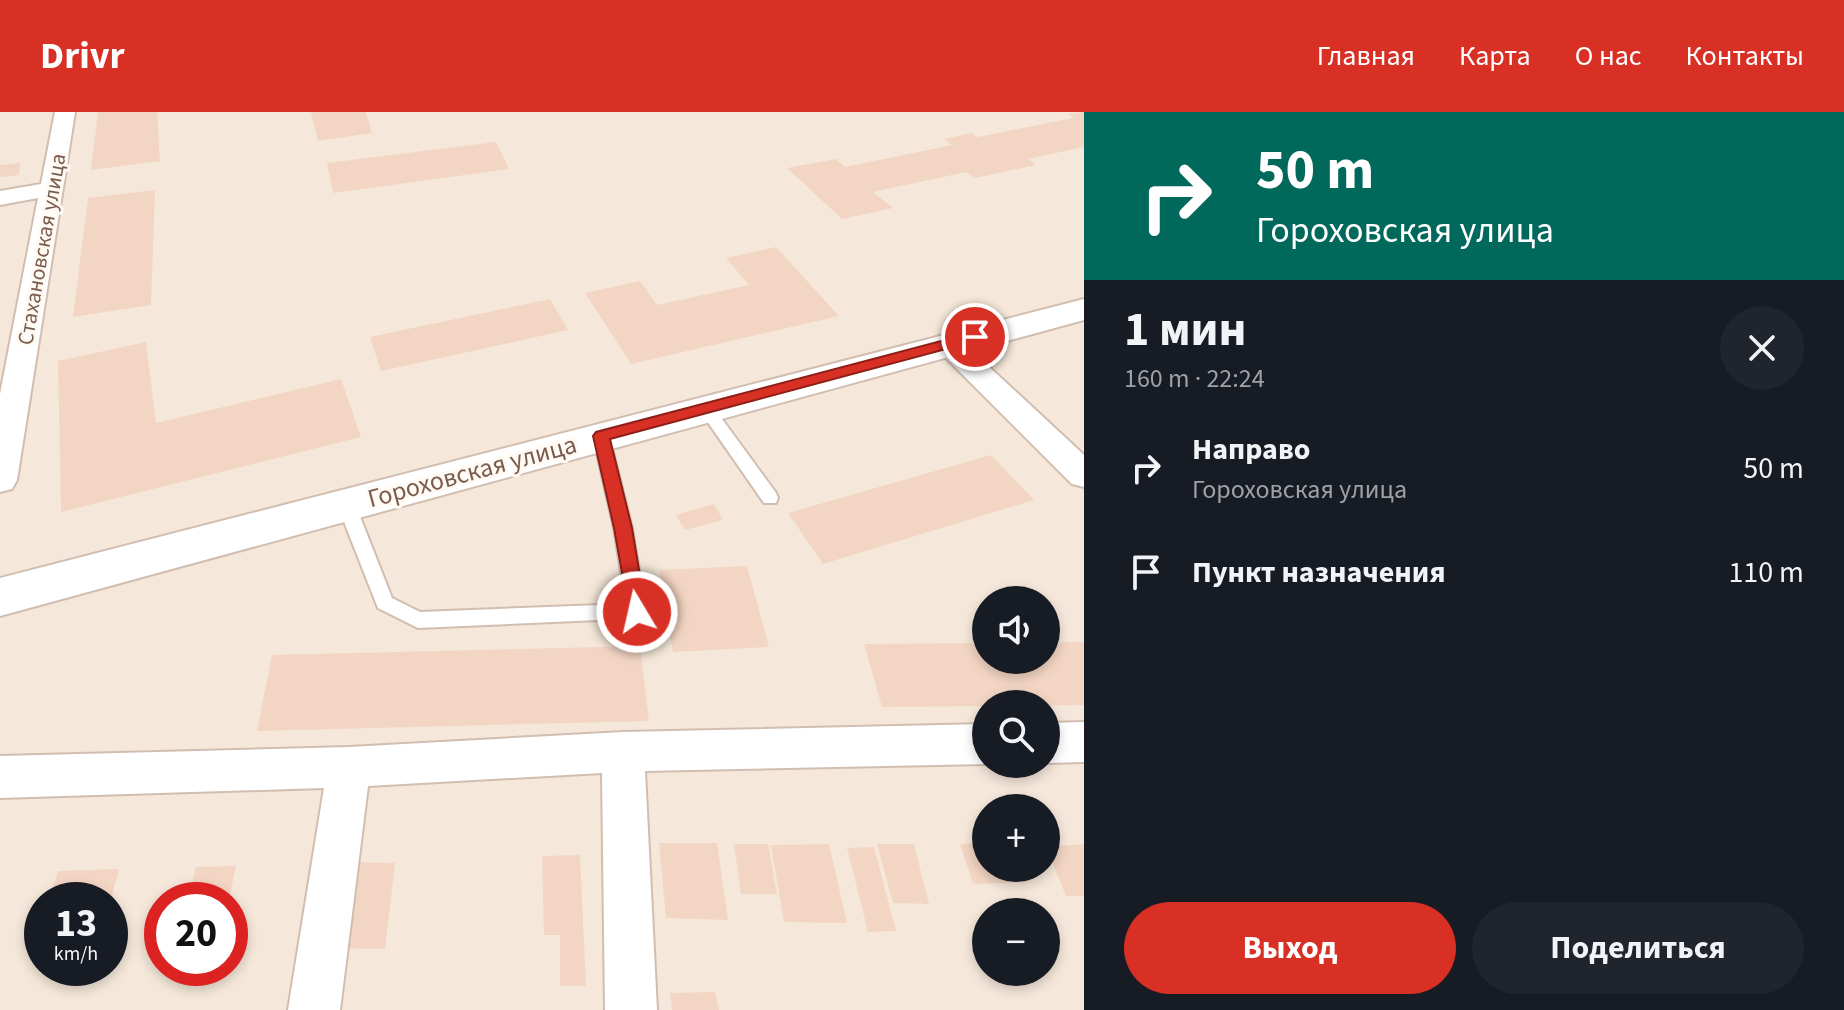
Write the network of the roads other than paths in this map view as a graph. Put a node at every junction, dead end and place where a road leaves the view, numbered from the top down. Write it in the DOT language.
graph roads {
  1 [pos="65,112"];
  2 [pos="51,189"];
  3 [pos="0,198"];
  4 [pos="1084,309"];
  5 [pos="947,343"];
  6 [pos="11,357"];
  7 [pos="706,408"];
  8 [pos="601,436"];
  9 [pos="1084,475"];
  10 [pos="0,480"];
  11 [pos="770,498"];
  12 [pos="346,504"];
  13 [pos="0,597"];
  14 [pos="1084,742"];
  15 [pos="1060,743"];
  16 [pos="972,744"];
  17 [pos="623,752"];
  18 [pos="349,767"];
  19 [pos="0,777"];
  20 [pos="314,1010"];
  21 [pos="631,1010"];
  1 -- 2 [label="street, Стахановская улица"];
  2 -- 3 [label="street"];
  2 -- 6 [label="street, Стахановская улица"];
  4 -- 5 [label="street, Гороховская улица"];
  5 -- 7 [label="street, Гороховская улица"];
  5 -- 9 [label="street"];
  6 -- 10 [label="street, Стахановская улица"];
  7 -- 8 [label="street, Гороховская улица"];
  7 -- 11 [label="lane"];
  8 -- 12 [label="street, Гороховская улица"];
  8 -- 12 [label="lane"];
  12 -- 13 [label="street, Гороховская улица"];
  14 -- 15 [label="street"];
  16 -- 17 [label="street"];
  17 -- 18 [label="street"];
  17 -- 21 [label="street"];
  18 -- 19 [label="street"];
  18 -- 20 [label="street"];
}
